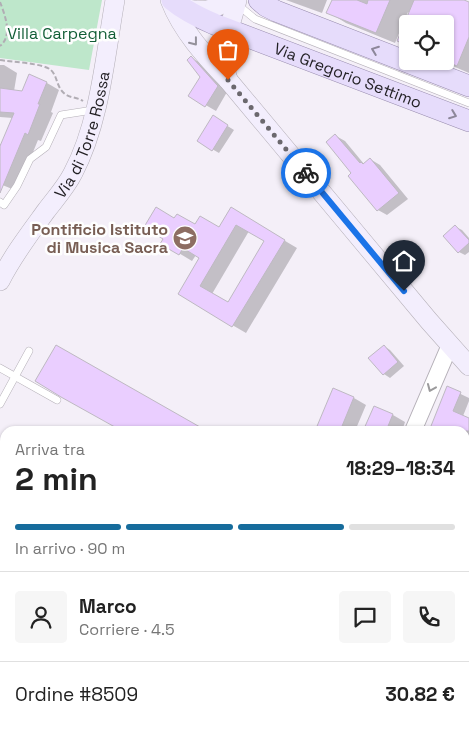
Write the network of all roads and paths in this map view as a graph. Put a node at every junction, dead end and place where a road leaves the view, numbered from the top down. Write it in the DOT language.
graph roads {
  1 [pos="115,0"];
  2 [pos="259,0"];
  3 [pos="233,1"];
  4 [pos="0,2"];
  5 [pos="174,2"];
  6 [pos="228,30"];
  7 [pos="0,46"];
  8 [pos="0,60"];
  9 [pos="228,80"];
  10 [pos="469,86"];
  11 [pos="469,104"];
  12 [pos="96,107"];
  13 [pos="469,121"];
  14 [pos="0,202"];
  15 [pos="0,280"];
  16 [pos="450,344"];
  17 [pos="29,351"];
  18 [pos="469,366"];
  19 [pos="0,368"];
  20 [pos="15,376"];
  21 [pos="57,400"];
  22 [pos="0,404"];
  23 [pos="415,426"];
  1 -- 12 [label="main road, Via di Torre Rossa"];
  10 -- 2 [label="main road, Via Gregorio Settimo, one-way"];
  3 -- 5 [label="main road"];
  3 -- 6 [label="main road"];
  3 -- 11 [label="lane, Via Gregorio Settimo"];
  4 -- 7 [label="path"];
  5 -- 6 [label="main road, Via Gregorio Settimo"];
  5 -- 9 [label="main road, one-way"];
  6 -- 9 [label="main road"];
  6 -- 13 [label="main road, Via Gregorio Settimo, one-way"];
  8 -- 12 [label="path"];
  9 -- 16 [label="main road"];
  12 -- 14 [label="lane"];
  12 -- 15 [label="main road, Via di Torre Rossa"];
  16 -- 18 [label="main road"];
  16 -- 23 [label="street, one-way"];
  17 -- 20 [label="lane"];
  19 -- 20 [label="lane"];
  20 -- 21 [label="lane"];
  20 -- 22 [label="lane"];
}
